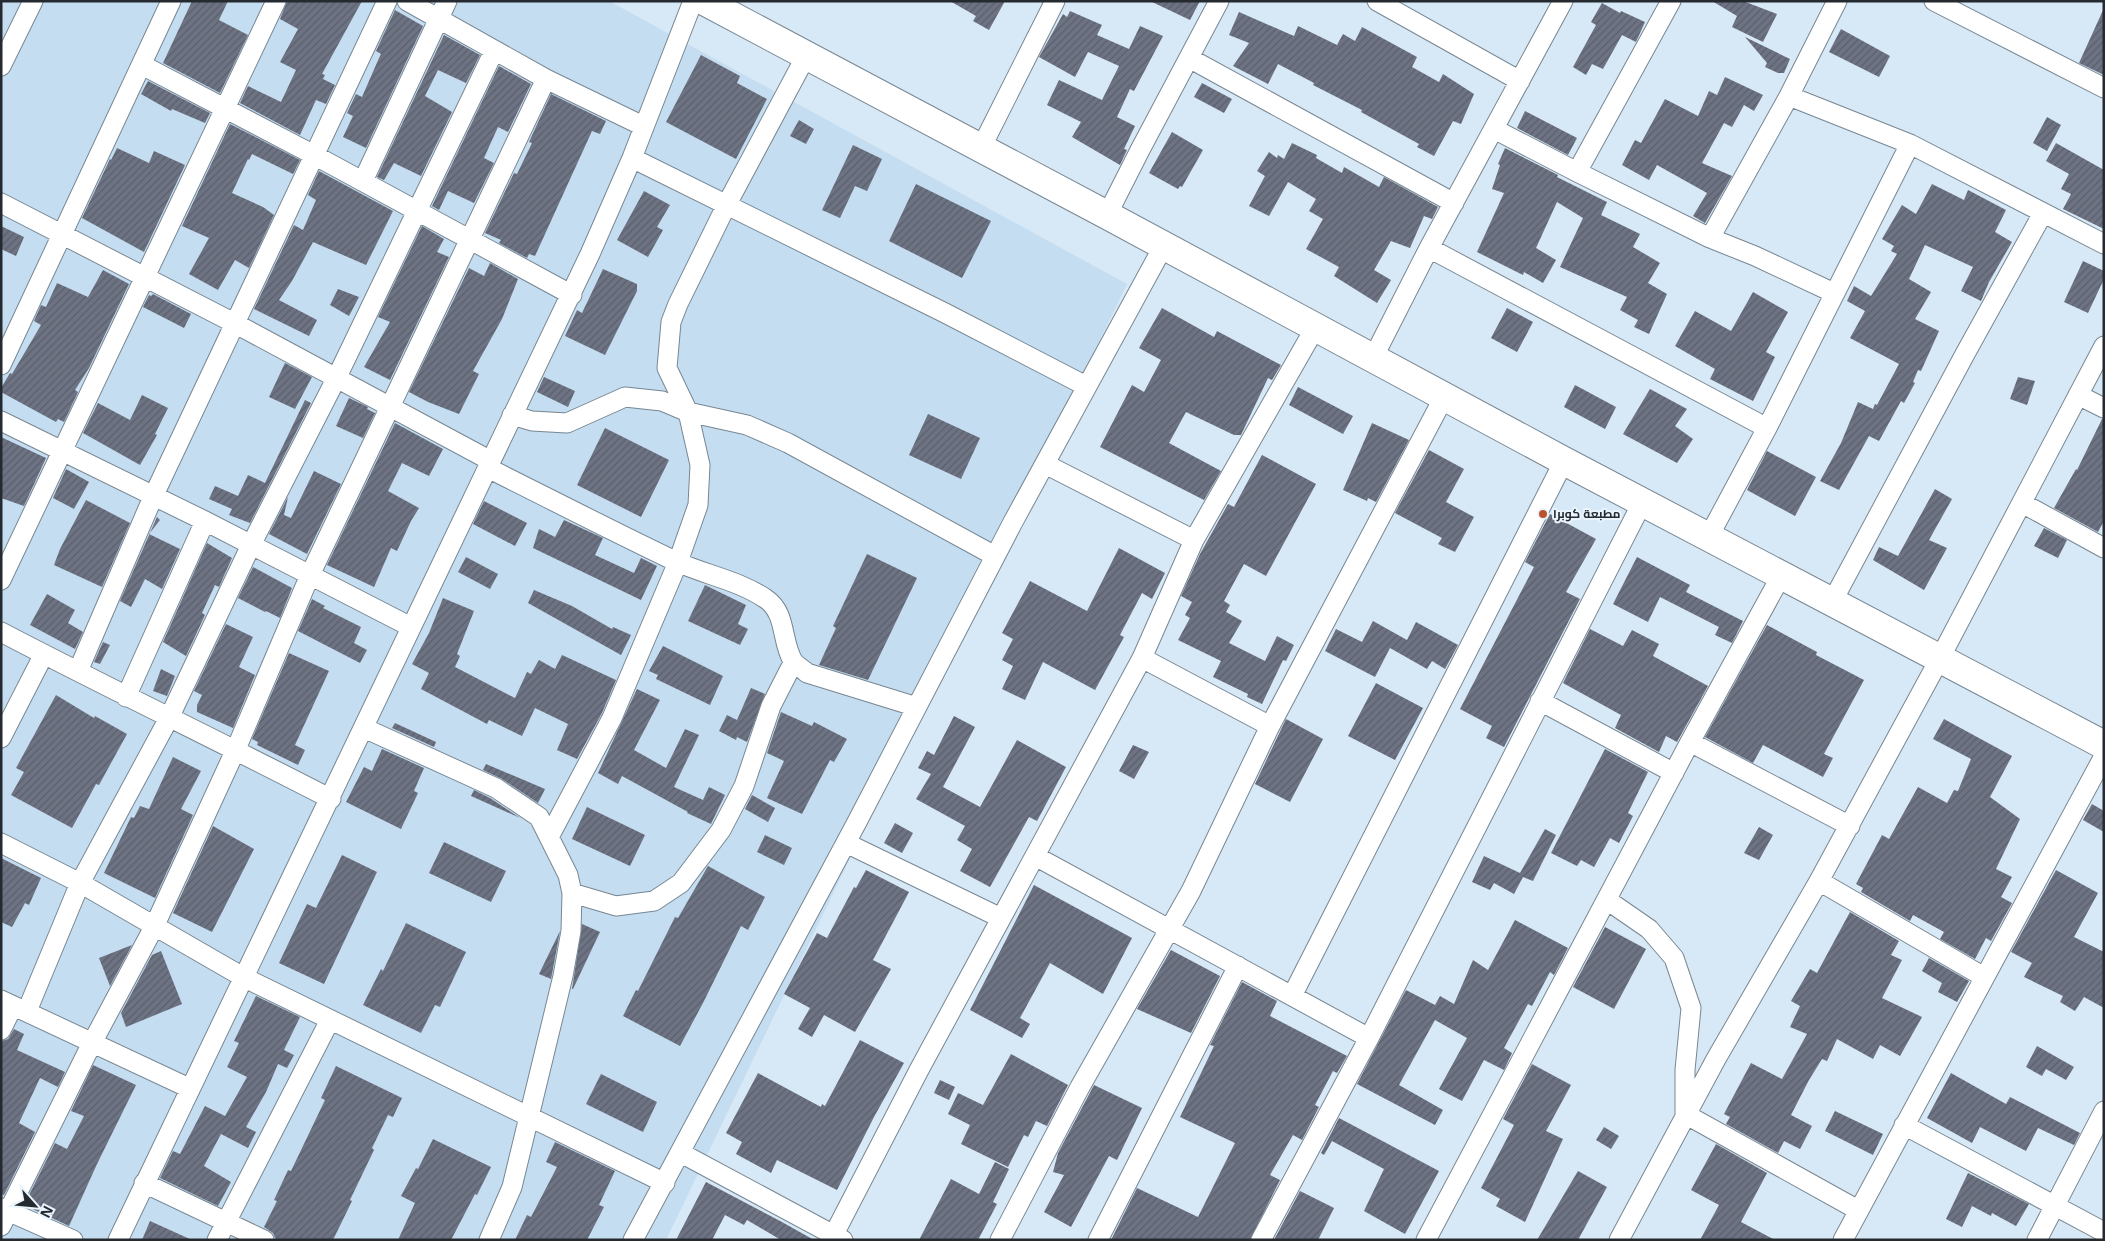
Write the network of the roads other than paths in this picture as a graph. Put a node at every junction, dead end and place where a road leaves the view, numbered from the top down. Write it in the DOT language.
graph roads {
  1 [pos="33,1"];
  2 [pos="171,1"];
  3 [pos="276,1"];
  4 [pos="387,1"];
  5 [pos="407,1"];
  6 [pos="447,1"];
  7 [pos="1055,1"];
  8 [pos="1219,1"];
  9 [pos="1563,1"];
  10 [pos="1670,1"];
  11 [pos="1837,1"];
  12 [pos="1934,1"];
  13 [pos="1380,2"];
  14 [pos="709,3"];
  15 [pos="439,19"];
  16 [pos="494,51"];
  17 [pos="806,56"];
  18 [pos="1189,58"];
  19 [pos="142,65"];
  20 [pos="1,66"];
  21 [pos="546,79"];
  22 [pos="1520,81"];
  23 [pos="2104,88"];
  24 [pos="1789,96"];
  25 [pos="225,107"];
  26 [pos="643,126"];
  27 [pos="1494,129"];
  28 [pos="1910,144"];
  29 [pos="981,148"];
  30 [pos="314,154"];
  31 [pos="632,158"];
  32 [pos="1576,172"];
  33 [pos="363,181"];
  34 [pos="1,203"];
  35 [pos="1454,203"];
  36 [pos="727,204"];
  37 [pos="416,211"];
  38 [pos="2043,213"];
  39 [pos="1107,215"];
  40 [pos="61,234"];
  41 [pos="1710,238"];
  42 [pos="469,239"];
  43 [pos="2104,244"];
  44 [pos="1164,246"];
  45 [pos="1429,248"];
  46 [pos="144,277"];
  47 [pos="1834,293"];
  48 [pos="572,295"];
  49 [pos="236,324"];
  50 [pos="1315,328"];
  51 [pos="2104,346"];
  52 [pos="1373,358"];
  53 [pos="1,365"];
  54 [pos="336,379"];
  55 [pos="1086,386"];
  56 [pos="2078,395"];
  57 [pos="1444,397"];
  58 [pos="389,407"];
  59 [pos="2104,408"];
  60 [pos="688,412"];
  61 [pos="512,415"];
  62 [pos="1,421"];
  63 [pos="1767,428"];
  64 [pos="63,452"];
  65 [pos="1564,462"];
  66 [pos="490,464"];
  67 [pos="1045,464"];
  68 [pos="154,497"];
  69 [pos="1642,503"];
  70 [pos="2022,503"];
  71 [pos="205,521"];
  72 [pos="1708,538"];
  73 [pos="1194,540"];
  74 [pos="251,545"];
  75 [pos="2104,548"];
  76 [pos="995,556"];
  77 [pos="678,562"];
  78 [pos="310,575"];
  79 [pos="1781,576"];
  80 [pos="1,580"];
  81 [pos="1832,602"];
  82 [pos="411,627"];
  83 [pos="1,632"];
  84 [pos="44,654"];
  85 [pos="1142,658"];
  86 [pos="1939,660"];
  87 [pos="793,663"];
  88 [pos="78,671"];
  89 [pos="126,697"];
  90 [pos="1540,701"];
  91 [pos="917,707"];
  92 [pos="169,718"];
  93 [pos="1270,726"];
  94 [pos="364,728"];
  95 [pos="1,738"];
  96 [pos="1690,742"];
  97 [pos="2104,745"];
  98 [pos="236,749"];
  99 [pos="2104,756"];
  100 [pos="1674,773"];
  101 [pos="331,798"];
  102 [pos="1850,826"];
  103 [pos="549,837"];
  104 [pos="1,843"];
  105 [pos="846,843"];
  106 [pos="1035,856"];
  107 [pos="1819,882"];
  108 [pos="80,883"];
  109 [pos="572,893"];
  110 [pos="1607,900"];
  111 [pos="1001,918"];
  112 [pos="154,927"];
  113 [pos="1169,929"];
  114 [pos="1238,966"];
  115 [pos="1984,976"];
  116 [pos="243,977"];
  117 [pos="1292,996"];
  118 [pos="14,1006"];
  119 [pos="330,1020"];
  120 [pos="1,1030"];
  121 [pos="1369,1038"];
  122 [pos="92,1043"];
  123 [pos="189,1088"];
  124 [pos="2104,1111"];
  125 [pos="1686,1114"];
  126 [pos="530,1117"];
  127 [pos="1904,1125"];
  128 [pos="681,1153"];
  129 [pos="144,1183"];
  130 [pos="665,1183"];
  131 [pos="2056,1205"];
  132 [pos="1858,1210"];
  133 [pos="4,1215"];
  134 [pos="226,1222"];
  135 [pos="2104,1232"];
  136 [pos="835,1238"];
  137 [pos="73,1240"];
  138 [pos="118,1240"];
  139 [pos="217,1240"];
  140 [pos="264,1240"];
  141 [pos="489,1240"];
  142 [pos="633,1240"];
  143 [pos="1000,1240"];
  144 [pos="1098,1240"];
  145 [pos="1261,1240"];
  146 [pos="1426,1240"];
  147 [pos="1619,1240"];
  148 [pos="1843,1240"];
  149 [pos="2037,1240"];
  1 -- 20 [label="street"];
  2 -- 19 [label="street"];
  3 -- 25 [label="street"];
  4 -- 30 [label="street"];
  5 -- 15 [label="street"];
  6 -- 15 [label="street"];
  7 -- 29 [label="street"];
  8 -- 18 [label="street"];
  9 -- 22 [label="street"];
  10 -- 32 [label="street"];
  11 -- 24 [label="street"];
  12 -- 23 [label="street"];
  13 -- 22 [label="street"];
  14 -- 17 [label="highway"];
  14 -- 26 [label="street"];
  15 -- 16 [label="street"];
  15 -- 33 [label="street"];
  16 -- 21 [label="street"];
  16 -- 37 [label="street"];
  17 -- 29 [label="highway"];
  17 -- 36 [label="street"];
  18 -- 35 [label="street"];
  18 -- 39 [label="street"];
  19 -- 25 [label="street"];
  19 -- 40 [label="street"];
  21 -- 26 [label="street"];
  21 -- 42 [label="street"];
  22 -- 27 [label="street"];
  24 -- 28 [label="street"];
  24 -- 41 [label="street"];
  25 -- 30 [label="street"];
  25 -- 46 [label="street"];
  26 -- 31 [label="street"];
  27 -- 32 [label="street"];
  27 -- 35 [label="street"];
  28 -- 38 [label="street"];
  28 -- 47 [label="street"];
  29 -- 39 [label="highway"];
  30 -- 33 [label="street"];
  30 -- 49 [label="street"];
  31 -- 36 [label="street"];
  31 -- 48 [label="street"];
  32 -- 41 [label="street"];
  33 -- 37 [label="street"];
  34 -- 40 [label="street"];
  35 -- 45 [label="street"];
  36 -- 55 [label="street"];
  36 -- 60 [label="street"];
  37 -- 42 [label="street"];
  37 -- 54 [label="street"];
  38 -- 43 [label="street"];
  38 -- 81 [label="street"];
  39 -- 44 [label="highway"];
  40 -- 46 [label="street"];
  40 -- 53 [label="street"];
  41 -- 47 [label="street"];
  42 -- 48 [label="street"];
  42 -- 58 [label="street"];
  44 -- 50 [label="highway"];
  44 -- 55 [label="street"];
  45 -- 52 [label="street"];
  45 -- 63 [label="street"];
  46 -- 49 [label="street"];
  46 -- 64 [label="street"];
  47 -- 63 [label="street"];
  48 -- 61 [label="street"];
  49 -- 54 [label="street"];
  49 -- 68 [label="street"];
  50 -- 52 [label="highway"];
  50 -- 73 [label="street"];
  51 -- 56 [label="street"];
  52 -- 57 [label="highway"];
  54 -- 58 [label="street"];
  54 -- 74 [label="street"];
  55 -- 67 [label="street"];
  56 -- 59 [label="street"];
  56 -- 70 [label="street"];
  57 -- 65 [label="highway"];
  57 -- 93 [label="street"];
  58 -- 66 [label="street"];
  58 -- 78 [label="street"];
  60 -- 61 [label="street"];
  60 -- 76 [label="street"];
  60 -- 77 [label="street"];
  61 -- 66 [label="street"];
  62 -- 64 [label="street"];
  63 -- 72 [label="street"];
  64 -- 68 [label="street"];
  64 -- 80 [label="street"];
  65 -- 69 [label="highway"];
  65 -- 117 [label="street"];
  66 -- 77 [label="street"];
  66 -- 82 [label="street"];
  67 -- 73 [label="street"];
  67 -- 76 [label="street"];
  68 -- 71 [label="street"];
  68 -- 88 [label="street"];
  69 -- 72 [label="highway"];
  69 -- 90 [label="street"];
  70 -- 75 [label="street"];
  70 -- 86 [label="street"];
  71 -- 74 [label="street"];
  71 -- 89 [label="street"];
  72 -- 79 [label="highway"];
  73 -- 85 [label="street"];
  74 -- 78 [label="street"];
  74 -- 92 [label="street"];
  76 -- 91 [label="street"];
  77 -- 87 [label="street"];
  77 -- 103 [label="street"];
  78 -- 82 [label="street"];
  78 -- 98 [label="street"];
  79 -- 81 [label="highway"];
  79 -- 96 [label="street"];
  81 -- 86 [label="highway"];
  82 -- 94 [label="street"];
  83 -- 84 [label="street"];
  84 -- 88 [label="street"];
  84 -- 95 [label="street"];
  85 -- 93 [label="street"];
  85 -- 106 [label="street"];
  86 -- 97 [label="highway"];
  86 -- 102 [label="street"];
  87 -- 91 [label="street"];
  87 -- 109 [label="street"];
  88 -- 89 [label="street"];
  89 -- 92 [label="street"];
  90 -- 100 [label="street"];
  90 -- 121 [label="street"];
  91 -- 105 [label="street"];
  92 -- 98 [label="street"];
  92 -- 108 [label="street"];
  93 -- 113 [label="street"];
  94 -- 101 [label="street"];
  94 -- 103 [label="street"];
  96 -- 100 [label="street"];
  96 -- 102 [label="street"];
  98 -- 101 [label="street"];
  98 -- 112 [label="street"];
  99 -- 115 [label="street"];
  100 -- 110 [label="street"];
  101 -- 116 [label="street"];
  102 -- 107 [label="street"];
  103 -- 109 [label="street"];
  104 -- 108 [label="street"];
  105 -- 111 [label="street"];
  105 -- 128 [label="street"];
  106 -- 111 [label="street"];
  106 -- 113 [label="street"];
  107 -- 115 [label="street"];
  107 -- 125 [label="street"];
  108 -- 112 [label="street"];
  108 -- 118 [label="street"];
  109 -- 126 [label="street"];
  110 -- 125 [label="street"];
  110 -- 146 [label="street"];
  111 -- 136 [label="street"];
  112 -- 116 [label="street"];
  112 -- 122 [label="street"];
  113 -- 114 [label="street"];
  113 -- 143 [label="street"];
  114 -- 117 [label="street"];
  114 -- 144 [label="street"];
  115 -- 127 [label="street"];
  116 -- 119 [label="street"];
  116 -- 123 [label="street"];
  117 -- 121 [label="street"];
  118 -- 120 [label="street"];
  118 -- 122 [label="street"];
  119 -- 126 [label="street"];
  119 -- 134 [label="street"];
  121 -- 145 [label="street"];
  122 -- 123 [label="street"];
  122 -- 133 [label="street"];
  123 -- 129 [label="street"];
  124 -- 131 [label="street"];
  125 -- 132 [label="street"];
  125 -- 147 [label="street"];
  126 -- 130 [label="street"];
  126 -- 141 [label="street"];
  127 -- 131 [label="street"];
  127 -- 132 [label="street"];
  128 -- 130 [label="street"];
  128 -- 136 [label="street"];
  129 -- 134 [label="street"];
  129 -- 138 [label="street"];
  130 -- 142 [label="street"];
  131 -- 135 [label="street"];
  131 -- 149 [label="street"];
  132 -- 148 [label="street"];
  133 -- 137 [label="street"];
  134 -- 139 [label="street"];
  134 -- 140 [label="street"];
}
